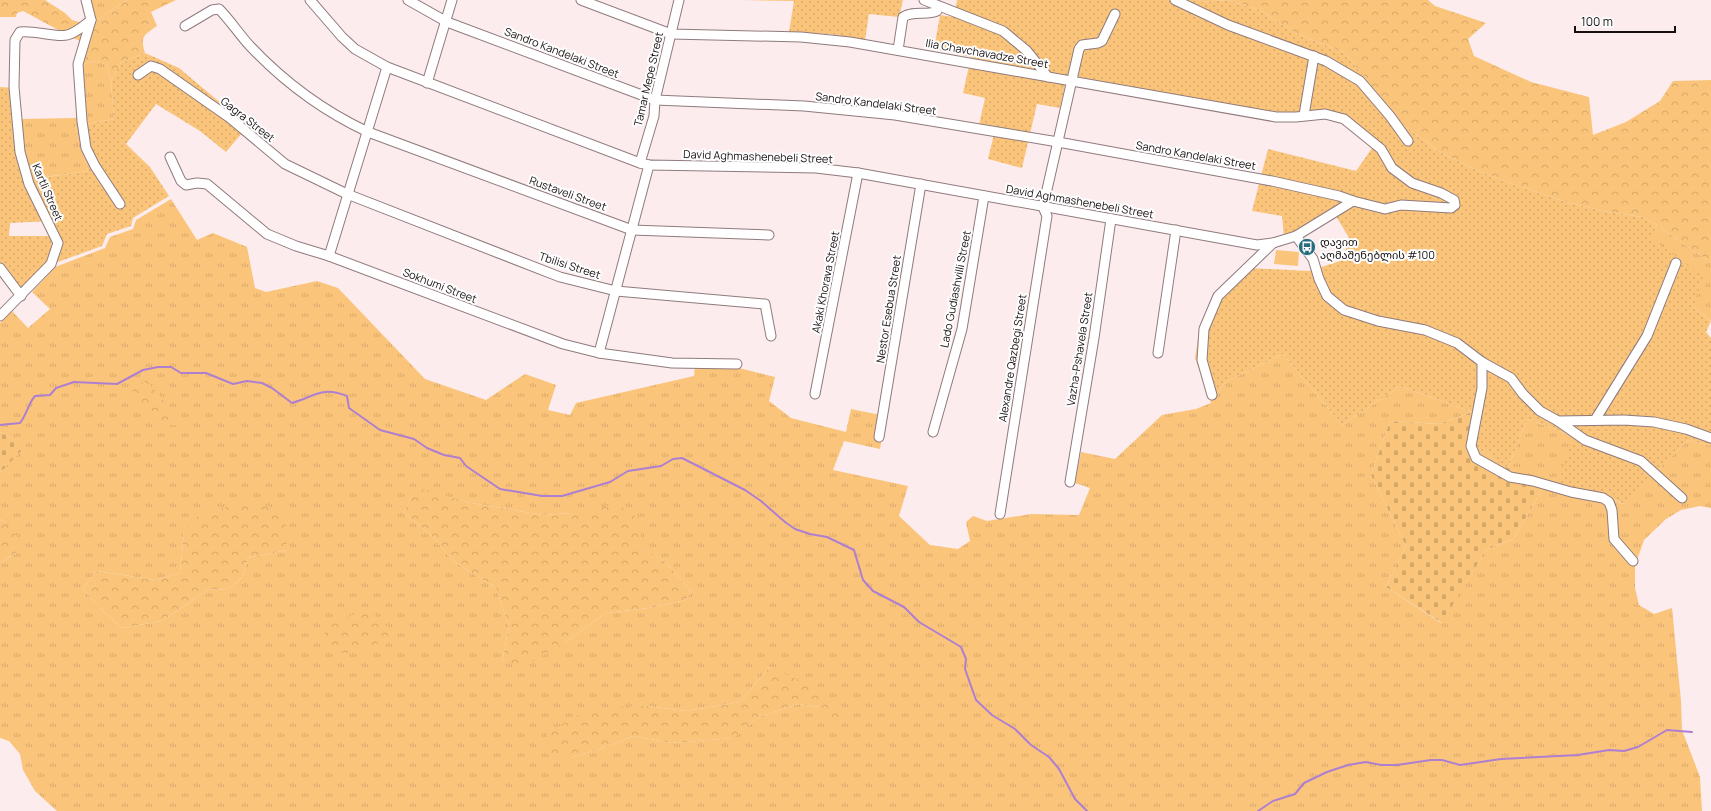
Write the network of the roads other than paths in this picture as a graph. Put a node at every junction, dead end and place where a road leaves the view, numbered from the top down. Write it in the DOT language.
graph roads {
  1 [pos="86,0"];
  2 [pos="310,0"];
  3 [pos="408,0"];
  4 [pos="452,0"];
  5 [pos="581,0"];
  6 [pos="679,0"];
  7 [pos="924,0"];
  8 [pos="1175,0"];
  9 [pos="938,6"];
  10 [pos="1115,14"];
  11 [pos="91,20"];
  12 [pos="447,22"];
  13 [pos="185,26"];
  14 [pos="671,34"];
  15 [pos="898,50"];
  16 [pos="1314,56"];
  17 [pos="387,67"];
  18 [pos="138,75"];
  19 [pos="1048,77"];
  20 [pos="1072,80"];
  21 [pos="427,83"];
  22 [pos="655,100"];
  23 [pos="1304,115"];
  24 [pos="368,132"];
  25 [pos="1408,141"];
  26 [pos="1058,142"];
  27 [pos="1381,149"];
  28 [pos="170,156"];
  29 [pos="645,164"];
  30 [pos="858,173"];
  31 [pos="921,184"];
  32 [pos="347,194"];
  33 [pos="984,196"];
  34 [pos="1352,201"];
  35 [pos="120,204"];
  36 [pos="1043,207"];
  37 [pos="1111,219"];
  38 [pos="632,230"];
  39 [pos="1176,230"];
  40 [pos="769,235"];
  41 [pos="1296,236"];
  42 [pos="1273,243"];
  43 [pos="328,256"];
  44 [pos="1676,263"];
  45 [pos="0,268"];
  46 [pos="616,291"];
  47 [pos="21,296"];
  48 [pos="0,316"];
  49 [pos="771,336"];
  50 [pos="599,353"];
  51 [pos="1158,353"];
  52 [pos="1482,362"];
  53 [pos="737,364"];
  54 [pos="815,394"];
  55 [pos="1212,395"];
  56 [pos="1595,420"];
  57 [pos="1558,421"];
  58 [pos="933,432"];
  59 [pos="879,437"];
  60 [pos="1711,438"];
  61 [pos="1070,482"];
  62 [pos="1682,498"];
  63 [pos="1000,514"];
  64 [pos="1633,561"];
  1 -- 11 [label="street"];
  2 -- 17 [label="street, David Aghmashenebeli Street"];
  3 -- 12 [label="street, Sandro Kandelaki Street"];
  4 -- 12 [label="street"];
  5 -- 14 [label="street, Ilia Chavchavadze Street"];
  6 -- 14 [label="street, Tamar Mepe Street"];
  7 -- 9 [label="street"];
  8 -- 16 [label="street"];
  9 -- 15 [label="street"];
  9 -- 19 [label="street"];
  10 -- 20 [label="street"];
  11 -- 35 [label="street"];
  11 -- 47 [label="street, Kartli Street"];
  12 -- 21 [label="street"];
  12 -- 22 [label="street, Sandro Kandelaki Street"];
  13 -- 24 [label="street, Rustaveli Street"];
  14 -- 15 [label="street, Ilia Chavchavadze Street"];
  14 -- 22 [label="street, Tamar Mepe Street"];
  15 -- 19 [label="street, Ilia Chavchavadze Street"];
  16 -- 23 [label="street"];
  16 -- 25 [label="street"];
  17 -- 21 [label="street, David Aghmashenebeli Street"];
  17 -- 24 [label="street"];
  18 -- 32 [label="street, Gagra Street"];
  19 -- 20 [label="street, Ilia Chavchavadze Street"];
  20 -- 23 [label="street, Ilia Chavchavadze Street"];
  20 -- 26 [label="street"];
  21 -- 29 [label="street, David Aghmashenebeli Street"];
  22 -- 26 [label="street, Sandro Kandelaki Street"];
  22 -- 29 [label="street, Tamar Mepe Street"];
  23 -- 27 [label="street, Ilia Chavchavadze Street"];
  24 -- 32 [label="street"];
  24 -- 38 [label="street, Rustaveli Street"];
  26 -- 34 [label="street, Sandro Kandelaki Street"];
  26 -- 36 [label="street"];
  27 -- 34 [label="street, Sandro Kandelaki Street"];
  28 -- 43 [label="street, Sokhumi Street"];
  29 -- 30 [label="street, David Aghmashenebeli Street"];
  29 -- 38 [label="street, Tamar Mepe Street"];
  30 -- 31 [label="street, David Aghmashenebeli Street"];
  30 -- 54 [label="street, Akaki Khorava Street"];
  31 -- 33 [label="street, David Aghmashenebeli Street"];
  31 -- 59 [label="street, Nestor Esebua Street"];
  32 -- 43 [label="street"];
  32 -- 46 [label="street, Tbilisi Street"];
  33 -- 36 [label="street, David Aghmashenebeli Street"];
  33 -- 58 [label="street, Lado Gudiashvilli Street"];
  34 -- 41 [label="street, David Aghmashenebeli Street"];
  36 -- 37 [label="street, David Aghmashenebeli Street"];
  36 -- 63 [label="street, Alexandre Qazbegi Street"];
  37 -- 39 [label="street, David Aghmashenebeli Street"];
  37 -- 61 [label="street, Vazha-Pshavela Street"];
  38 -- 40 [label="street, Rustaveli Street"];
  38 -- 46 [label="street, Tamar Mepe Street"];
  39 -- 42 [label="street, David Aghmashenebeli Street"];
  39 -- 51 [label="street"];
  41 -- 42 [label="street, David Aghmashenebeli Street"];
  41 -- 52 [label="street"];
  42 -- 55 [label="street"];
  43 -- 50 [label="street, Sokhumi Street"];
  44 -- 56 [label="street"];
  45 -- 47 [label="street"];
  46 -- 49 [label="street, Tbilisi Street"];
  46 -- 50 [label="street, Tamar Mepe Street"];
  47 -- 48 [label="street, Kartli Street"];
  50 -- 53 [label="street, Sokhumi Street"];
  52 -- 57 [label="street"];
  52 -- 64 [label="street"];
  56 -- 57 [label="street"];
  56 -- 60 [label="street"];
  57 -- 62 [label="street"];
}
